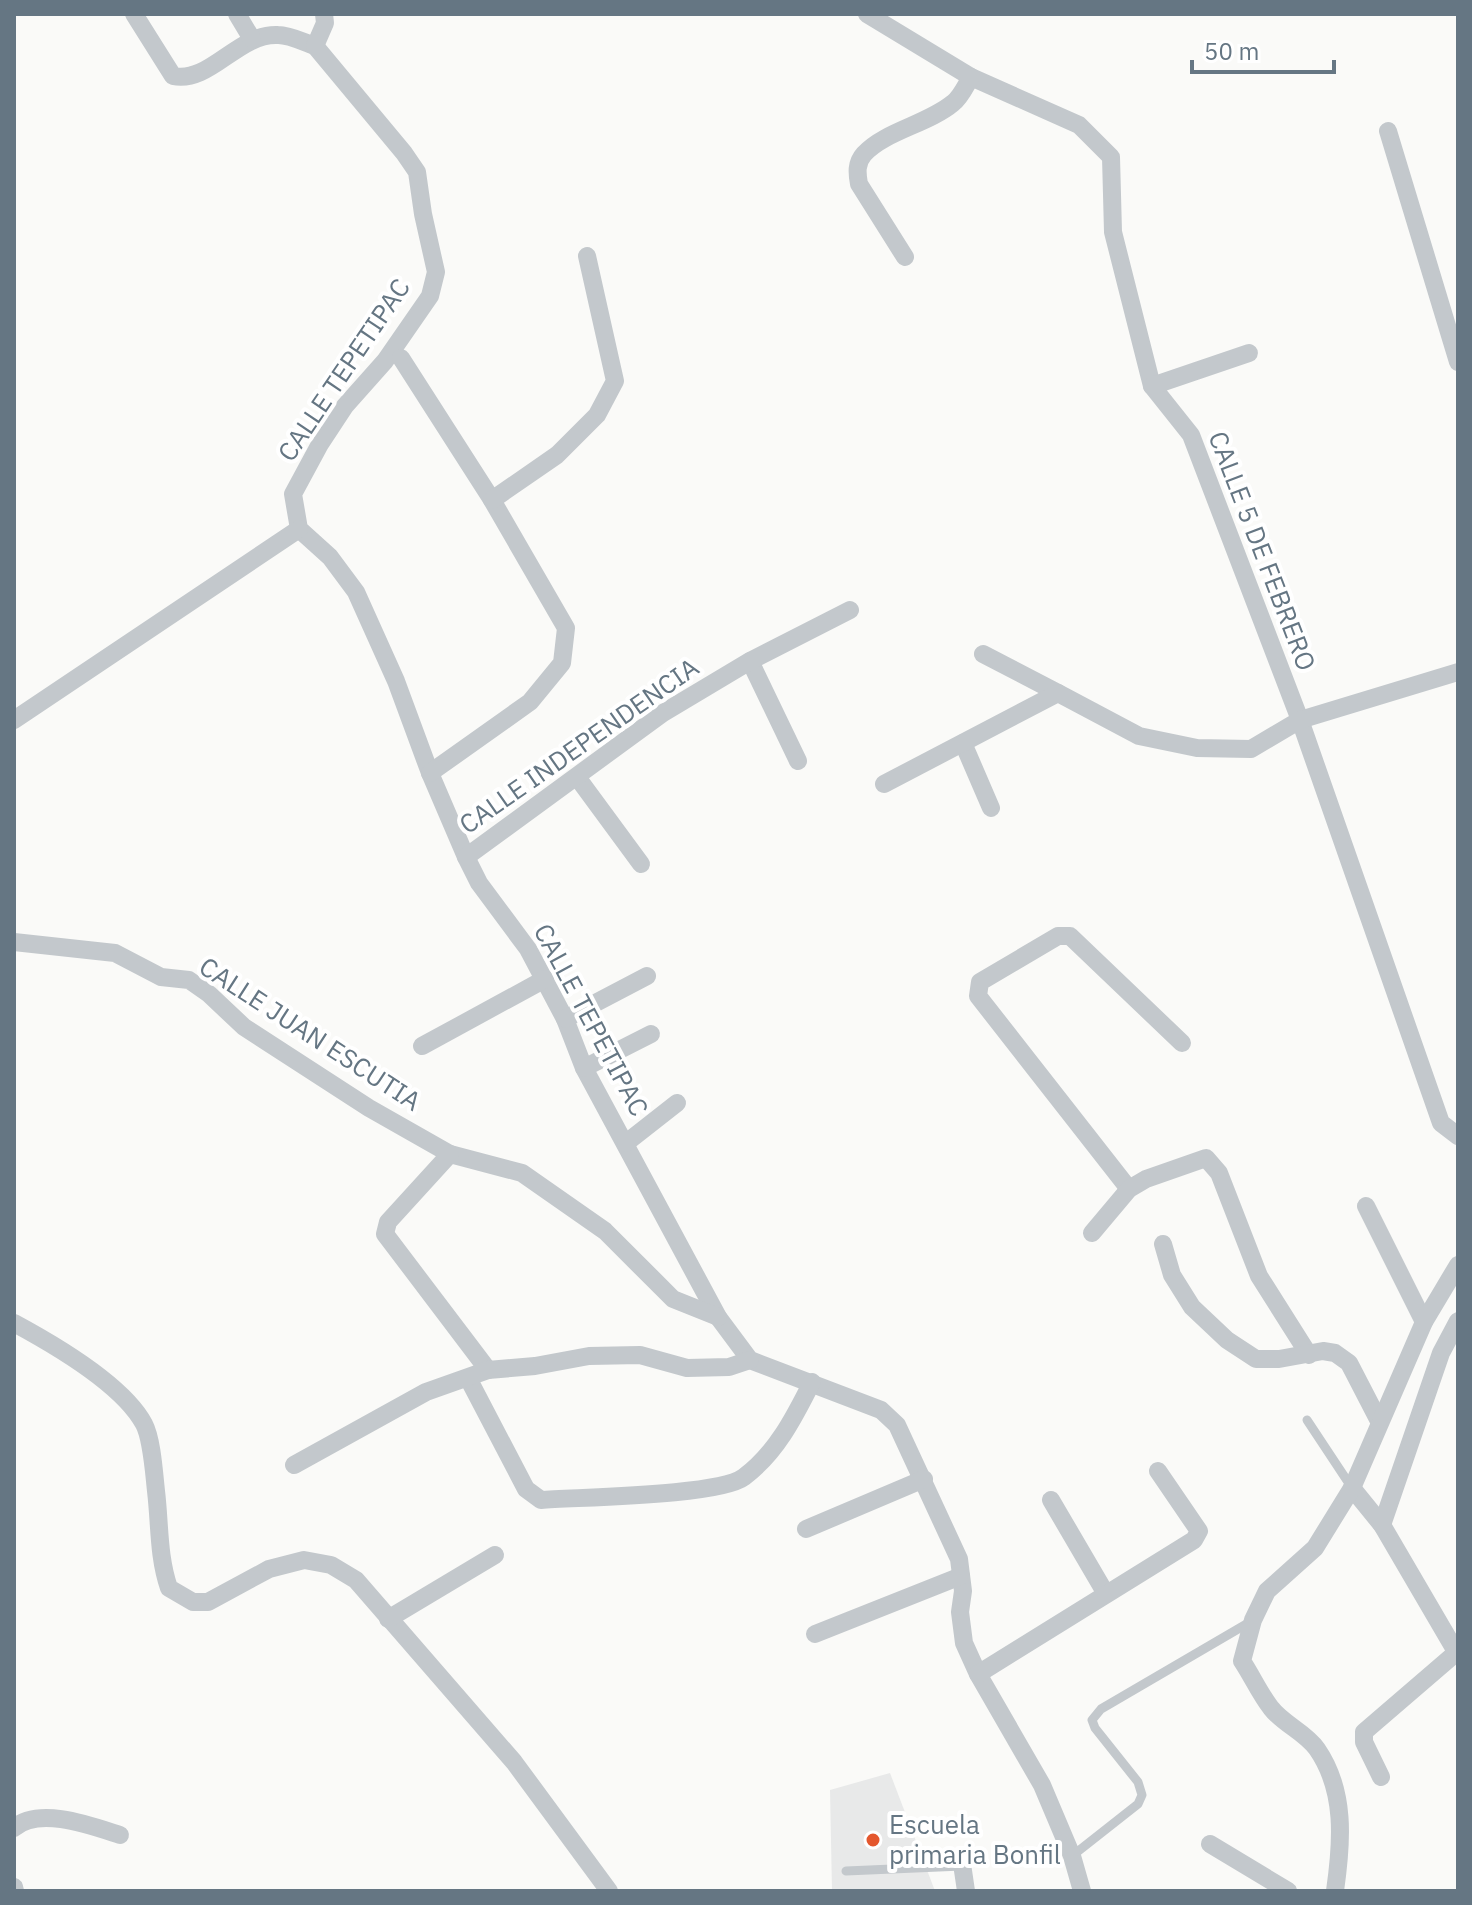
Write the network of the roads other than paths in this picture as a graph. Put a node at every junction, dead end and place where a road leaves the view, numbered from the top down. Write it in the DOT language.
graph roads {
  1 [pos="134,14"];
  2 [pos="237,14"];
  3 [pos="324,14"];
  4 [pos="867,14"];
  5 [pos="252,39"];
  6 [pos="315,46"];
  7 [pos="971,77"];
  8 [pos="1388,131"];
  9 [pos="587,256"];
  10 [pos="905,257"];
  11 [pos="1249,353"];
  12 [pos="401,358"];
  13 [pos="1458,362"];
  14 [pos="1152,386"];
  15 [pos="492,500"];
  16 [pos="299,529"];
  17 [pos="850,610"];
  18 [pos="983,654"];
  19 [pos="750,661"];
  20 [pos="1458,672"];
  21 [pos="1058,693"];
  22 [pos="14,720"];
  23 [pos="1300,720"];
  24 [pos="963,743"];
  25 [pos="798,761"];
  26 [pos="430,773"];
  27 [pos="577,777"];
  28 [pos="884,784"];
  29 [pos="991,808"];
  30 [pos="466,857"];
  31 [pos="641,864"];
  32 [pos="14,942"];
  33 [pos="647,976"];
  34 [pos="545,979"];
  35 [pos="565,1019"];
  36 [pos="651,1034"];
  37 [pos="1182,1043"];
  38 [pos="422,1046"];
  39 [pos="584,1068"];
  40 [pos="677,1103"];
  41 [pos="1458,1136"];
  42 [pos="626,1143"];
  43 [pos="450,1154"];
  44 [pos="1129,1189"];
  45 [pos="1366,1206"];
  46 [pos="1092,1233"];
  47 [pos="1163,1244"];
  48 [pos="1458,1265"];
  49 [pos="718,1317"];
  50 [pos="1458,1321"];
  51 [pos="1424,1322"];
  52 [pos="14,1323"];
  53 [pos="1309,1355"];
  54 [pos="750,1360"];
  55 [pos="488,1370"];
  56 [pos="468,1378"];
  57 [pos="812,1382"];
  58 [pos="1307,1420"];
  59 [pos="1379,1421"];
  60 [pos="294,1465"];
  61 [pos="1158,1471"];
  62 [pos="924,1479"];
  63 [pos="1352,1488"];
  64 [pos="1051,1500"];
  65 [pos="1382,1525"];
  66 [pos="806,1529"];
  67 [pos="495,1555"];
  68 [pos="961,1576"];
  69 [pos="1106,1594"];
  70 [pos="388,1619"];
  71 [pos="1253,1620"];
  72 [pos="815,1634"];
  73 [pos="1458,1654"];
  74 [pos="978,1674"];
  75 [pos="1381,1777"];
  76 [pos="14,1828"];
  77 [pos="120,1835"];
  78 [pos="1210,1844"];
  79 [pos="1072,1856"];
  80 [pos="962,1861"];
  81 [pos="846,1871"];
  82 [pos="609,1891"];
  83 [pos="966,1891"];
  84 [pos="1082,1891"];
  85 [pos="1288,1891"];
  86 [pos="1335,1891"];
  1 -- 5 [label="street"];
  2 -- 5 [label="street"];
  3 -- 6 [label="street"];
  4 -- 7 [label="street, CALLE 5 DE FEBRERO"];
  5 -- 6 [label="street"];
  6 -- 16 [label="street, CALLE TEPETIPAC"];
  7 -- 10 [label="street"];
  7 -- 14 [label="street, CALLE 5 DE FEBRERO"];
  8 -- 13 [label="street"];
  9 -- 15 [label="street"];
  11 -- 14 [label="street"];
  12 -- 15 [label="street"];
  14 -- 23 [label="street, CALLE 5 DE FEBRERO"];
  15 -- 26 [label="street"];
  16 -- 22 [label="street"];
  16 -- 26 [label="street, CALLE TEPETIPAC"];
  17 -- 19 [label="street, CALLE INDEPENDENCIA"];
  18 -- 21 [label="street"];
  19 -- 25 [label="street"];
  19 -- 27 [label="street, CALLE INDEPENDENCIA"];
  20 -- 23 [label="street"];
  21 -- 23 [label="street"];
  21 -- 24 [label="street"];
  23 -- 41 [label="street, CALLE 5 DE FEBRERO"];
  24 -- 28 [label="street"];
  24 -- 29 [label="street"];
  26 -- 30 [label="street, CALLE TEPETIPAC"];
  27 -- 30 [label="street, CALLE INDEPENDENCIA"];
  27 -- 31 [label="street"];
  30 -- 34 [label="street, CALLE TEPETIPAC"];
  32 -- 43 [label="street, CALLE JUAN ESCUTIA"];
  33 -- 35 [label="street"];
  34 -- 35 [label="street, CALLE TEPETIPAC"];
  34 -- 38 [label="street"];
  35 -- 39 [label="street, CALLE TEPETIPAC"];
  36 -- 39 [label="street"];
  37 -- 44 [label="street"];
  39 -- 42 [label="street, CALLE TEPETIPAC"];
  40 -- 42 [label="street"];
  42 -- 49 [label="street, CALLE TEPETIPAC"];
  43 -- 49 [label="street, CALLE JUAN ESCUTIA"];
  43 -- 55 [label="street"];
  44 -- 46 [label="street"];
  44 -- 53 [label="street"];
  45 -- 51 [label="street"];
  47 -- 53 [label="street"];
  48 -- 51 [label="street"];
  49 -- 54 [label="street, CALLE TEPETIPAC"];
  50 -- 65 [label="street"];
  51 -- 59 [label="street"];
  52 -- 70 [label="street"];
  53 -- 59 [label="street"];
  54 -- 55 [label="street"];
  54 -- 57 [label="street"];
  55 -- 56 [label="street"];
  56 -- 57 [label="street"];
  56 -- 60 [label="street"];
  57 -- 62 [label="street"];
  58 -- 63 [label="lane"];
  59 -- 63 [label="street"];
  61 -- 69 [label="street"];
  62 -- 66 [label="street"];
  62 -- 68 [label="street"];
  63 -- 65 [label="street"];
  63 -- 71 [label="street"];
  64 -- 69 [label="street"];
  65 -- 73 [label="street"];
  67 -- 70 [label="street"];
  68 -- 72 [label="street"];
  68 -- 74 [label="street"];
  69 -- 74 [label="street"];
  70 -- 82 [label="street"];
  71 -- 79 [label="lane"];
  71 -- 86 [label="street"];
  73 -- 75 [label="street"];
  74 -- 79 [label="street"];
  76 -- 77 [label="street"];
  78 -- 85 [label="street"];
  79 -- 84 [label="street"];
  80 -- 81 [label="lane"];
  80 -- 83 [label="street"];
}
